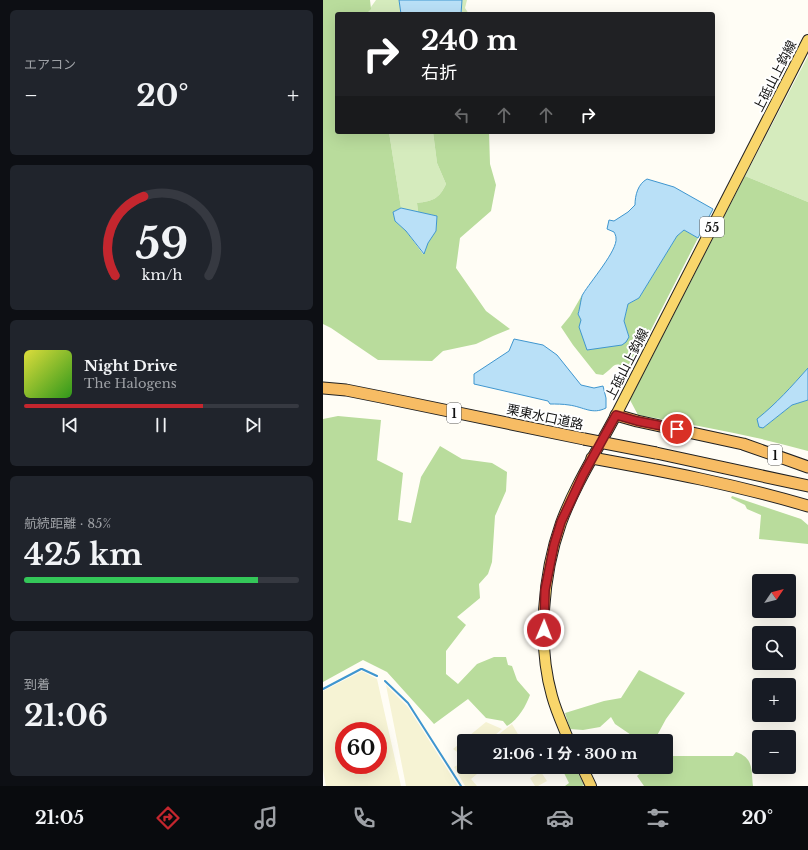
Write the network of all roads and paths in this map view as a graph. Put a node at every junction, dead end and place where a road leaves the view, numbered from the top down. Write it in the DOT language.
graph roads {
  1 [pos="808,40"];
  2 [pos="323,388"];
  3 [pos="616,415"];
  4 [pos="592,458"];
  5 [pos="808,467"];
  6 [pos="808,486"];
  7 [pos="808,506"];
  8 [pos="566,734"];
  9 [pos="585,774"];
  10 [pos="591,786"];
  1 -- 3 [label="main road, 上砥山上鈎線 / 55"];
  2 -- 6 [label="highway, 栗東水口道路 / 1, bridge"];
  3 -- 4 [label="main road, 上砥山上鈎線 / 55"];
  3 -- 5 [label="highway, 1"];
  4 -- 7 [label="highway"];
  4 -- 8 [label="main road, 上砥山上鈎線 / 55"];
  9 -- 10 [label="main road"];
}
